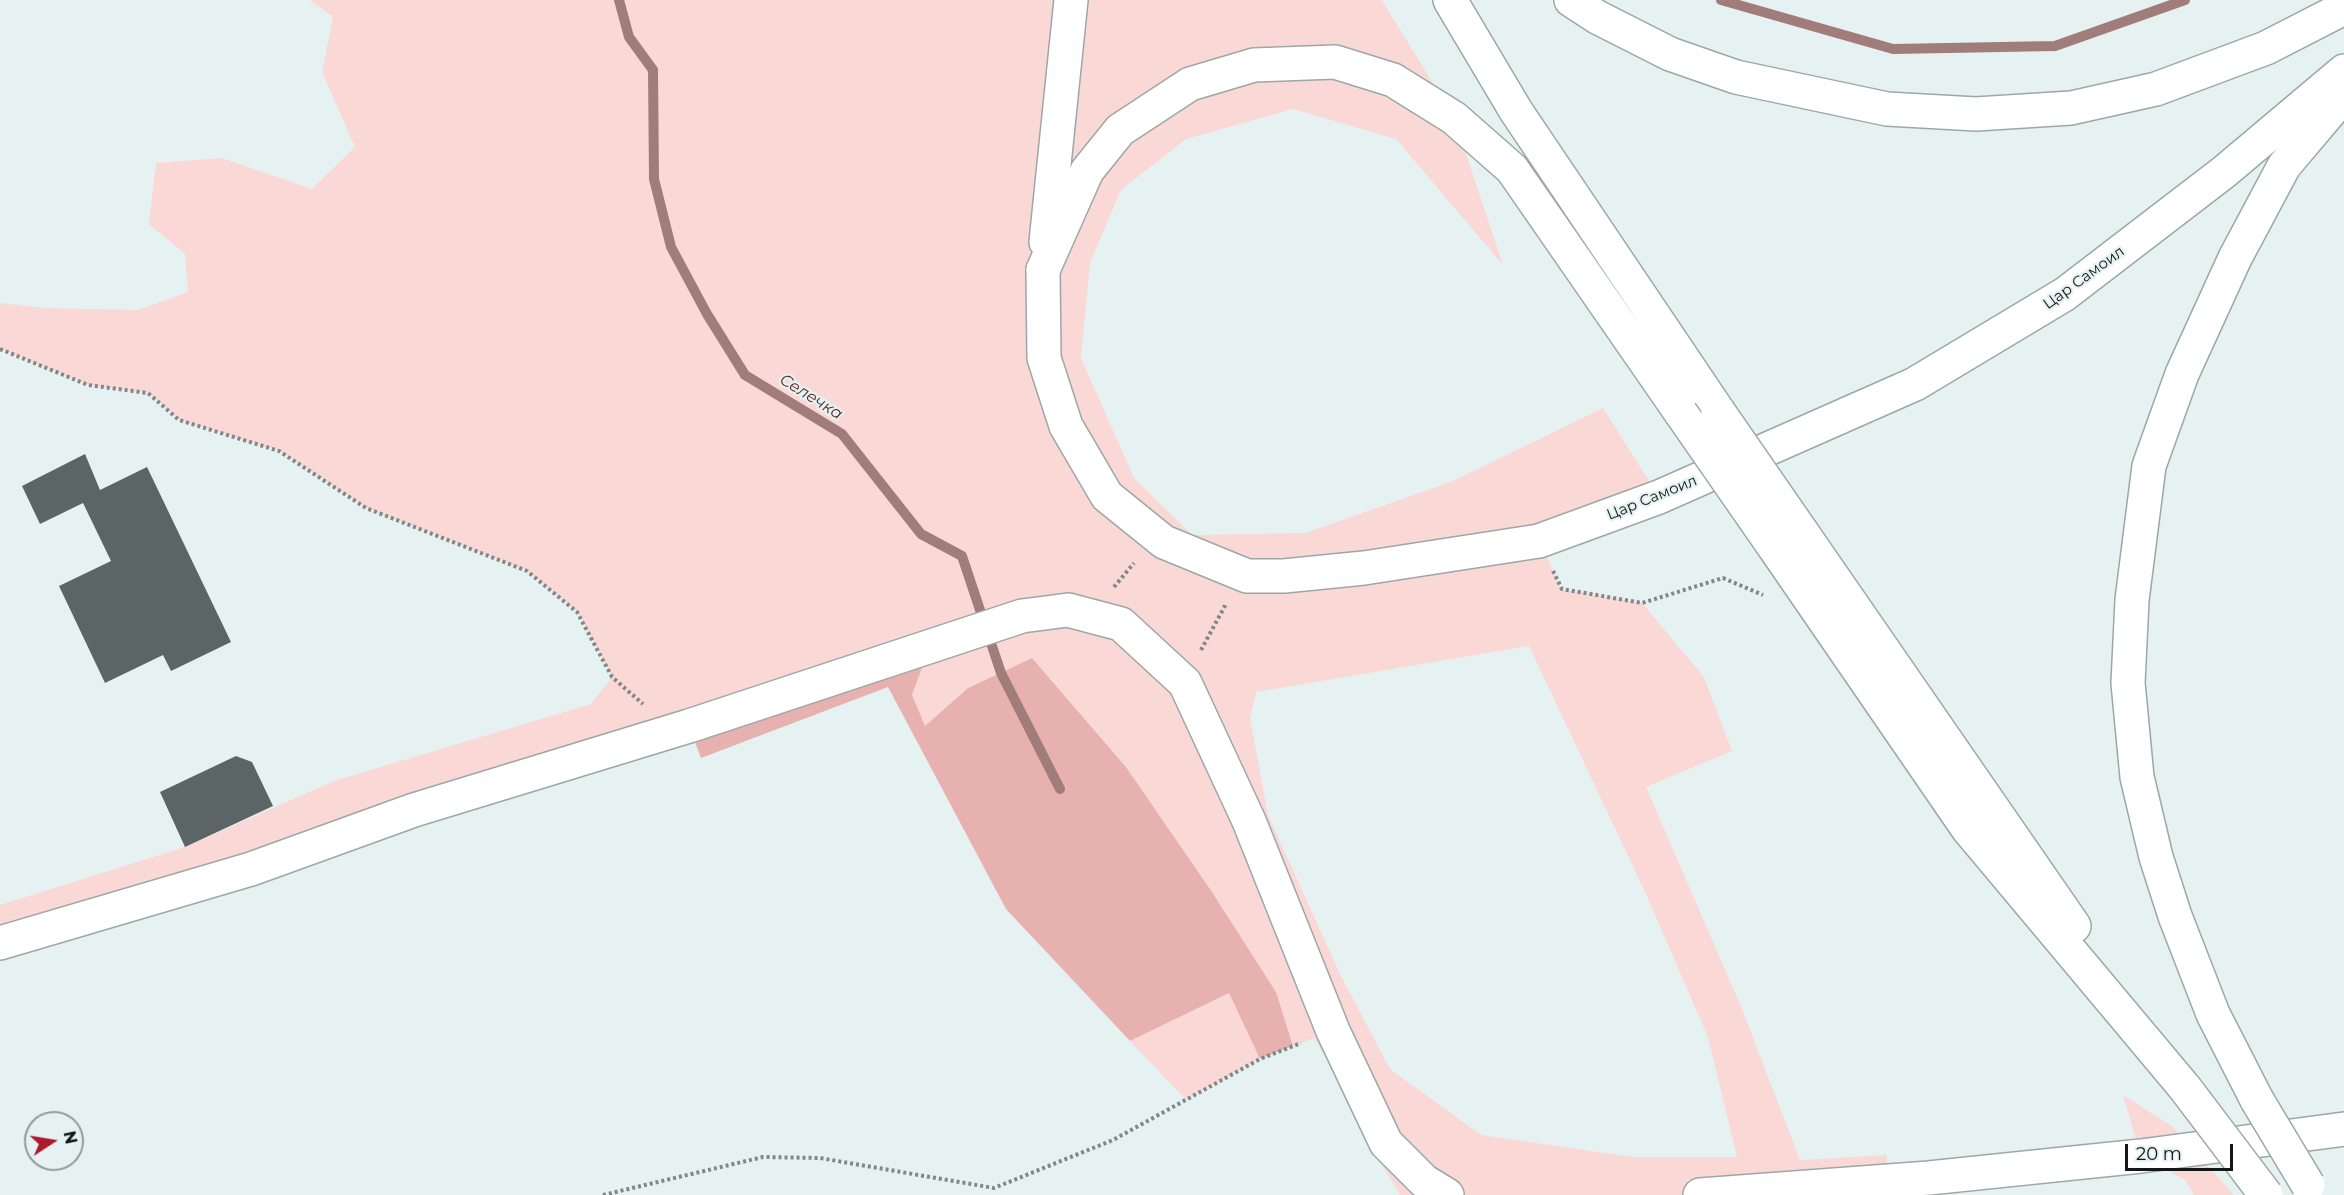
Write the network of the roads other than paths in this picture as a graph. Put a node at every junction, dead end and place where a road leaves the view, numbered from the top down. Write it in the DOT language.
graph roads {
  1 [pos="1071,0"];
  2 [pos="1450,0"];
  3 [pos="1571,0"];
  4 [pos="2344,8"];
  5 [pos="2344,71"];
  6 [pos="2344,95"];
  7 [pos="1043,270"];
  8 [pos="1786,537"];
  9 [pos="0,943"];
  10 [pos="2331,1131"];
  11 [pos="2312,1190"];
  12 [pos="1447,1195"];
  13 [pos="1700,1195"];
  14 [pos="2266,1195"];
  1 -- 7 [label="main road, Цар Самоил"];
  2 -- 8 [label="main road, bridge"];
  3 -- 4 [label="main road"];
  5 -- 7 [label="main road, Цар Самоил"];
  6 -- 11 [label="main road, bridge"];
  7 -- 8 [label="main road, bridge"];
  8 -- 14 [label="main road, bridge"];
  9 -- 12 [label="main road"];
  10 -- 13 [label="main road"];
}
